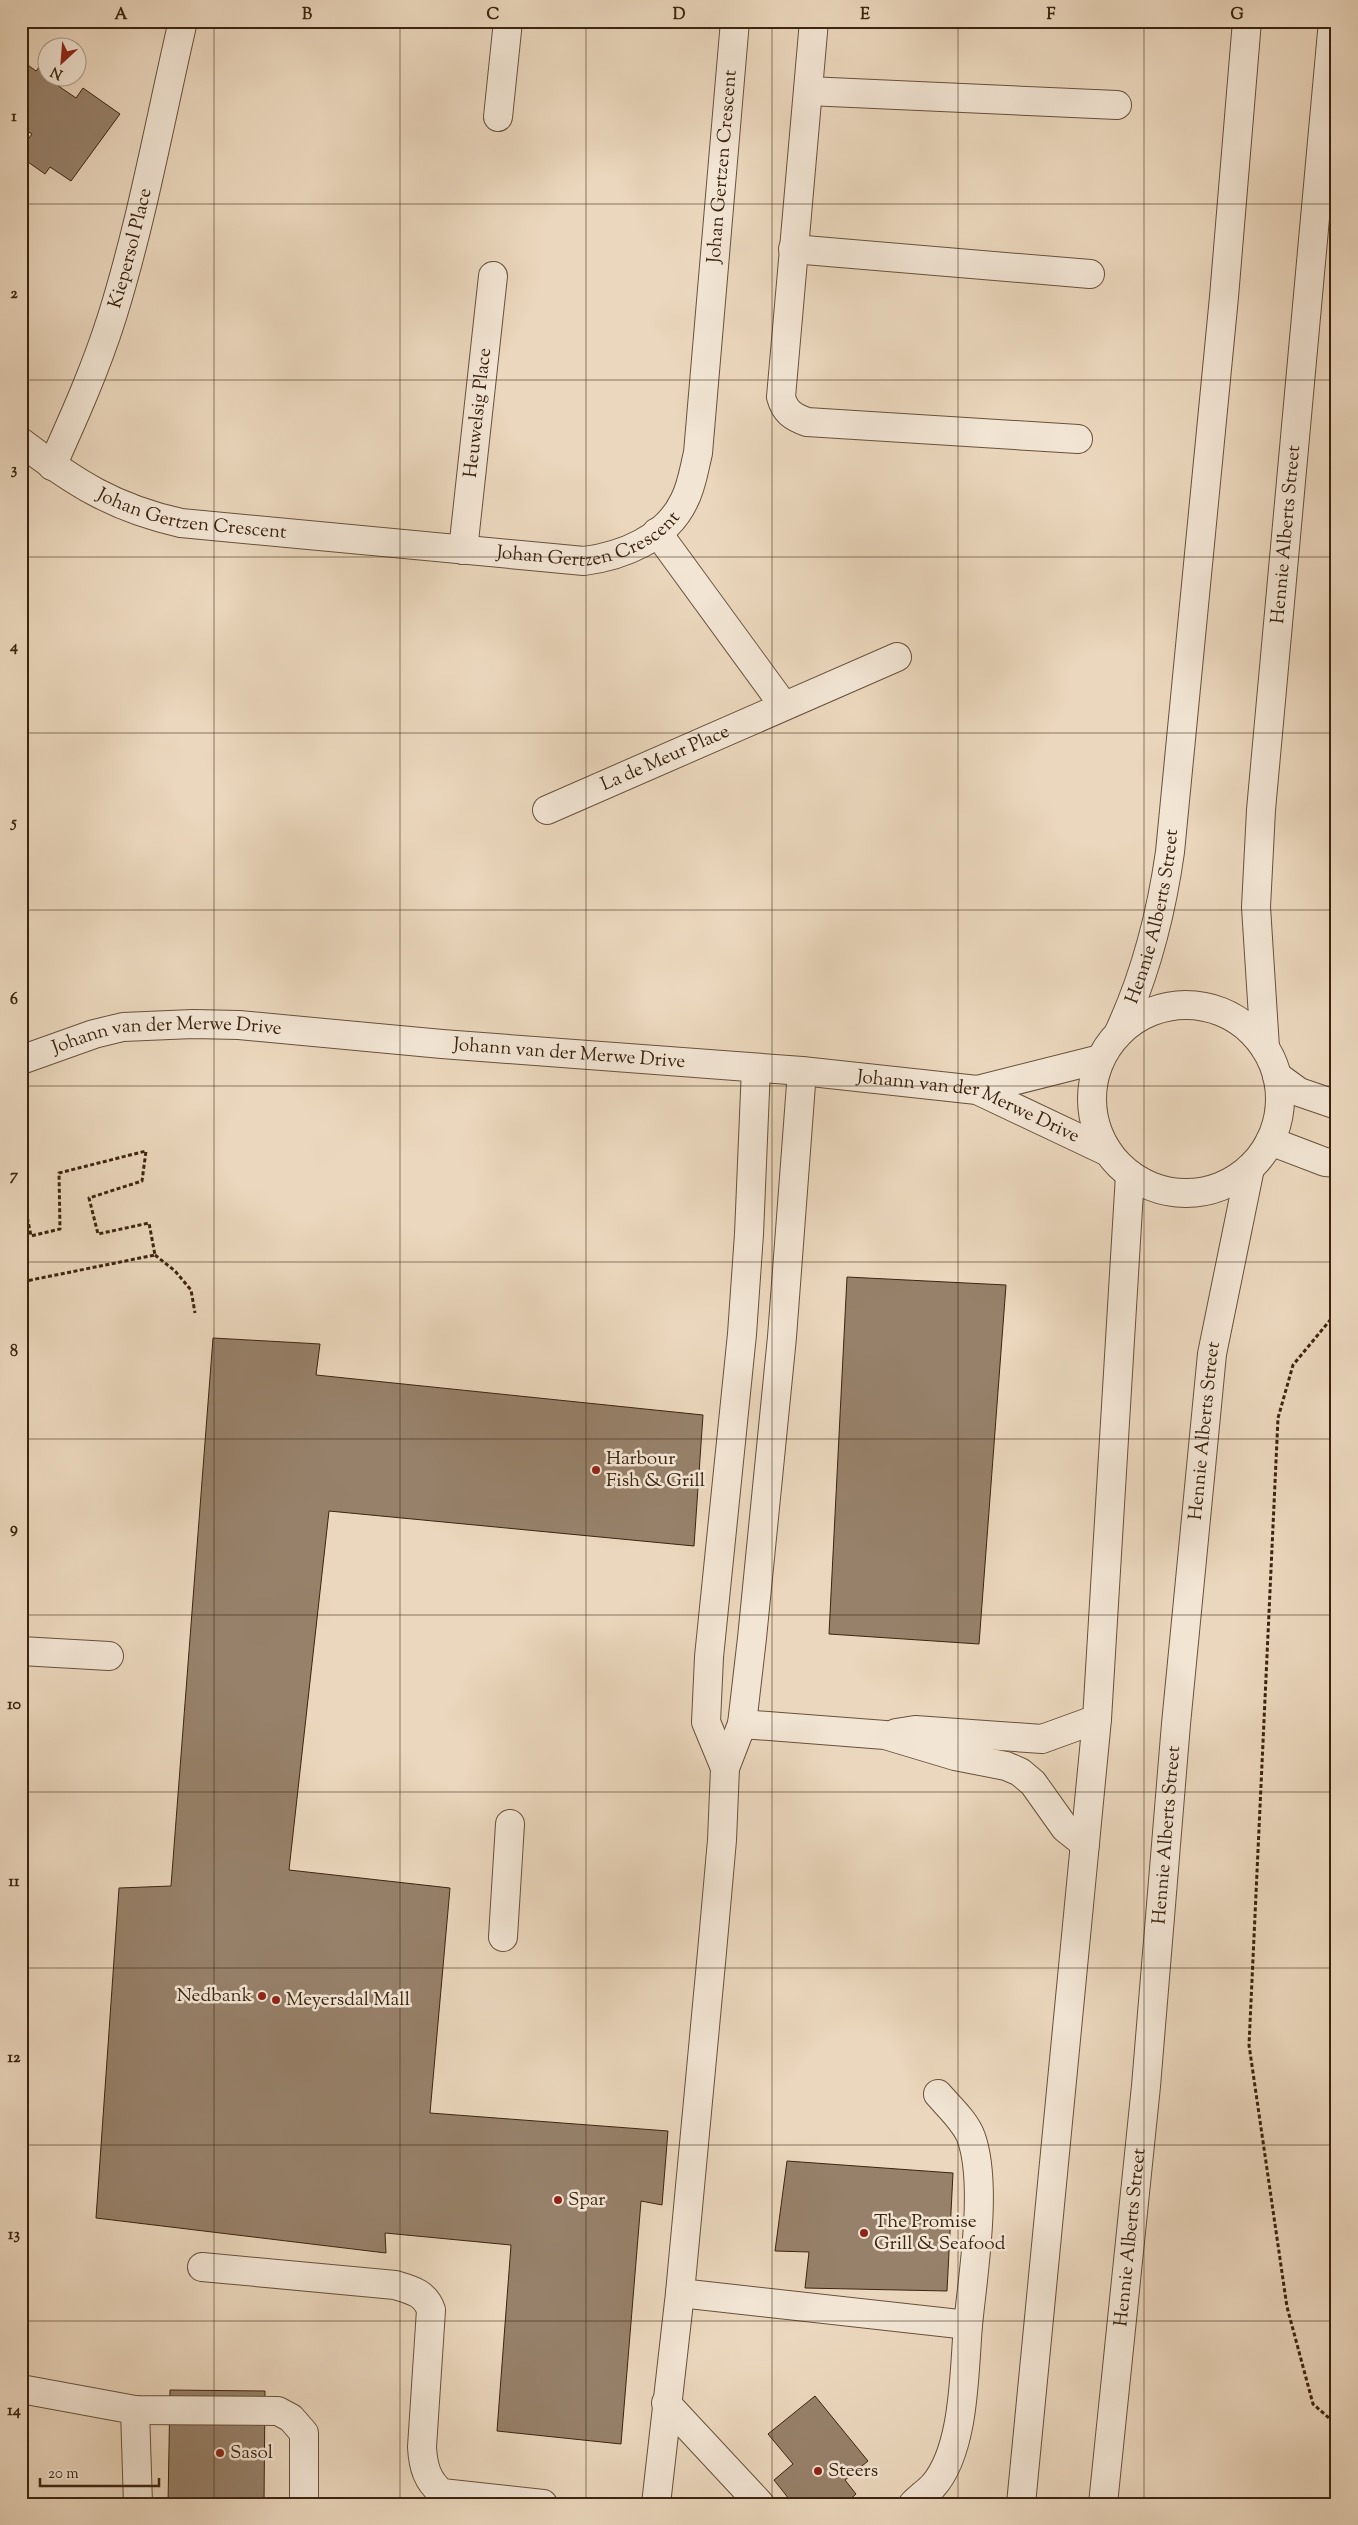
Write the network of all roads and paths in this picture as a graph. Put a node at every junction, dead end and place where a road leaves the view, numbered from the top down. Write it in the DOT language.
graph roads {
  1 [pos="183,21"];
  2 [pos="508,21"];
  3 [pos="735,21"];
  4 [pos="814,21"];
  5 [pos="1247,21"];
  6 [pos="1333,21"];
  7 [pos="808,91"];
  8 [pos="1117,105"];
  9 [pos="498,117"];
  10 [pos="793,249"];
  11 [pos="1090,274"];
  12 [pos="493,276"];
  13 [pos="1078,439"];
  14 [pos="21,442"];
  15 [pos="52,466"];
  16 [pos="658,532"];
  17 [pos="463,550"];
  18 [pos="897,657"];
  19 [pos="784,706"];
  20 [pos="547,810"];
  21 [pos="1119,1032"];
  22 [pos="1265,1048"];
  23 [pos="1100,1059"];
  24 [pos="21,1060"];
  25 [pos="756,1068"];
  26 [pos="802,1071"];
  27 [pos="1277,1076"];
  28 [pos="977,1090"];
  29 [pos="1337,1105"];
  30 [pos="1270,1141"];
  31 [pos="1108,1152"];
  32 [pos="1337,1162"];
  33 [pos="1250,1168"];
  34 [pos="1130,1174"];
  35 [pos="21,1186"];
  36 [pos="155,1255"];
  37 [pos="21,1282"];
  38 [pos="195,1313"];
  39 [pos="1337,1316"];
  40 [pos="21,1651"];
  41 [pos="109,1656"];
  42 [pos="1097,1719"];
  43 [pos="742,1724"];
  44 [pos="885,1736"];
  45 [pos="725,1768"];
  46 [pos="510,1824"];
  47 [pos="1085,1844"];
  48 [pos="503,1937"];
  49 [pos="938,2094"];
  50 [pos="202,2267"];
  51 [pos="680,2292"];
  52 [pos="968,2325"];
  53 [pos="21,2389"];
  54 [pos="666,2403"];
  55 [pos="134,2410"];
  56 [pos="1337,2426"];
  57 [pos="1110,2450"];
  58 [pos="138,2504"];
  59 [pos="304,2504"];
  60 [pos="544,2504"];
  61 [pos="656,2504"];
  62 [pos="760,2504"];
  63 [pos="913,2504"];
  64 [pos="1021,2504"];
  65 [pos="1103,2504"];
  66 [pos="1121,2504"];
  1 -- 15 [label="street, Kiepersol Place"];
  2 -- 9 [label="street"];
  3 -- 16 [label="street, Johan Gertzen Crescent"];
  4 -- 7 [label="street"];
  5 -- 21 [label="street, Hennie Alberts Street"];
  6 -- 22 [label="street, Hennie Alberts Street"];
  7 -- 8 [label="street"];
  7 -- 10 [label="street"];
  10 -- 11 [label="street"];
  10 -- 13 [label="street"];
  12 -- 17 [label="street, Heuwelsig Place"];
  14 -- 15 [label="street, Johan Gertzen Crescent"];
  15 -- 17 [label="street, Johan Gertzen Crescent"];
  16 -- 17 [label="street, Johan Gertzen Crescent"];
  16 -- 19 [label="street"];
  18 -- 19 [label="street, La de Meur Place"];
  19 -- 20 [label="street, La de Meur Place"];
  21 -- 22 [label="street, Hennie Alberts Street"];
  21 -- 23 [label="street, Hennie Alberts Street"];
  22 -- 27 [label="street, Hennie Alberts Street"];
  23 -- 28 [label="street"];
  23 -- 31 [label="street, Hennie Alberts Street"];
  24 -- 25 [label="street, Johann van der Merwe Drive"];
  25 -- 26 [label="street, Johann van der Merwe Drive"];
  25 -- 45 [label="street"];
  26 -- 28 [label="street, Johann van der Merwe Drive"];
  26 -- 43 [label="street"];
  27 -- 29 [label="street"];
  27 -- 30 [label="street, Hennie Alberts Street"];
  28 -- 31 [label="street, Johann van der Merwe Drive"];
  30 -- 32 [label="street"];
  30 -- 33 [label="street, Hennie Alberts Street"];
  31 -- 34 [label="street, Hennie Alberts Street"];
  33 -- 34 [label="street, Hennie Alberts Street"];
  33 -- 57 [label="street, Hennie Alberts Street"];
  34 -- 42 [label="street"];
  35 -- 36 [label="path"];
  36 -- 37 [label="path"];
  36 -- 38 [label="path"];
  39 -- 56 [label="path"];
  40 -- 41 [label="street"];
  42 -- 44 [label="street"];
  42 -- 47 [label="street"];
  43 -- 44 [label="street"];
  43 -- 45 [label="street"];
  44 -- 47 [label="street"];
  45 -- 51 [label="street"];
  46 -- 48 [label="street"];
  47 -- 64 [label="street"];
  49 -- 52 [label="street"];
  50 -- 60 [label="street"];
  51 -- 52 [label="street"];
  51 -- 54 [label="street"];
  52 -- 63 [label="street"];
  53 -- 55 [label="street"];
  54 -- 61 [label="street"];
  54 -- 62 [label="street"];
  55 -- 58 [label="street"];
  55 -- 59 [label="street"];
  57 -- 65 [label="street, Hennie Alberts Street"];
  57 -- 66 [label="street"];
}
